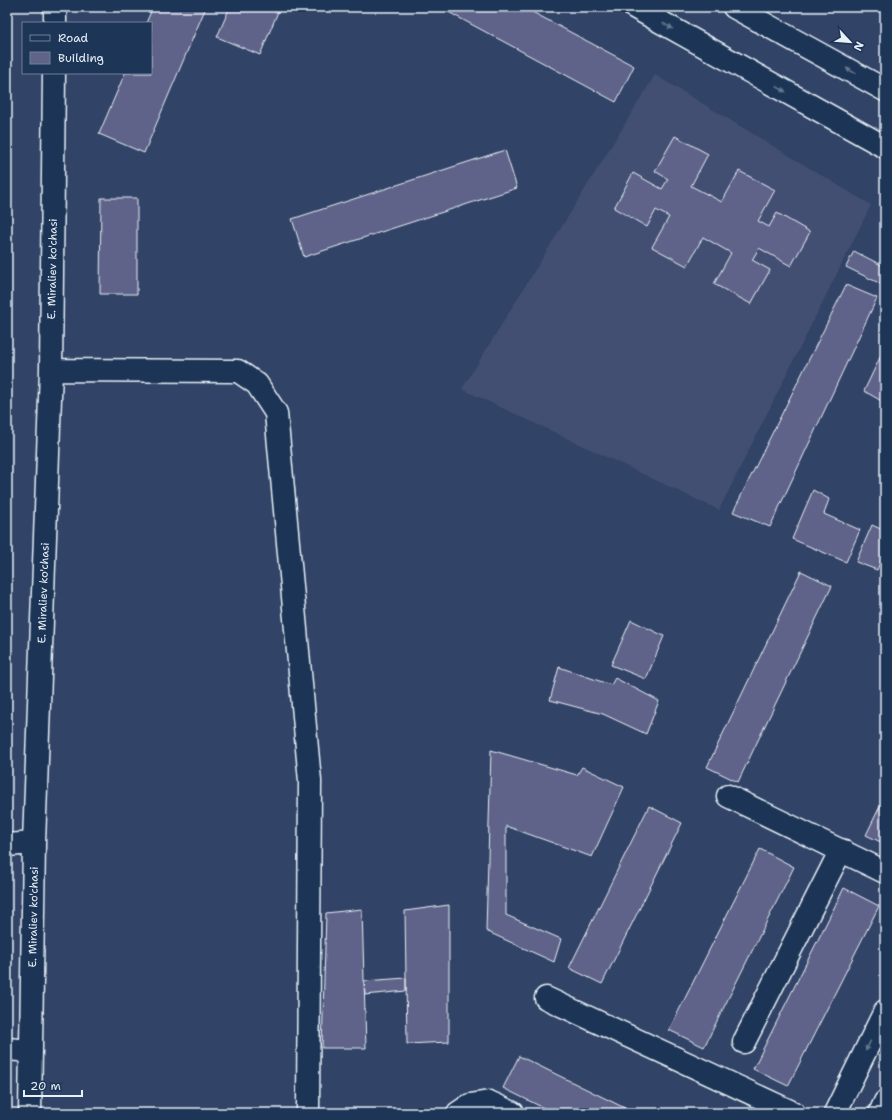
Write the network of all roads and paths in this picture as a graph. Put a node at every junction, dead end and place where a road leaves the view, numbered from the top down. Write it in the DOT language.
graph roads {
  1 [pos="55,7"];
  2 [pos="634,7"];
  3 [pos="734,7"];
  4 [pos="55,22"];
  5 [pos="54,74"];
  6 [pos="885,90"];
  7 [pos="885,147"];
  8 [pos="51,370"];
  9 [pos="728,796"];
  10 [pos="34,843"];
  11 [pos="7,845"];
  12 [pos="841,850"];
  13 [pos="885,872"];
  14 [pos="546,998"];
  15 [pos="885,1011"];
  16 [pos="744,1042"];
  17 [pos="7,1049"];
  18 [pos="31,1051"];
  19 [pos="885,1102"];
  20 [pos="30,1113"];
  21 [pos="308,1113"];
  22 [pos="458,1113"];
  23 [pos="512,1113"];
  24 [pos="794,1113"];
  25 [pos="835,1113"];
  26 [pos="880,1113"];
  1 -- 4 [label="street"];
  2 -- 7 [label="street, one-way"];
  6 -- 3 [label="street, one-way"];
  5 -- 8 [label="street, E. Miraliev ko'chasi"];
  8 -- 10 [label="street, E. Miraliev ko'chasi"];
  8 -- 21 [label="street"];
  9 -- 12 [label="street"];
  10 -- 11 [label="street"];
  10 -- 18 [label="street, E. Miraliev ko'chasi"];
  12 -- 13 [label="street"];
  12 -- 16 [label="street"];
  14 -- 24 [label="street"];
  15 -- 25 [label="street, one-way"];
  17 -- 18 [label="street"];
  18 -- 20 [label="street, E. Miraliev ko'chasi"];
  19 -- 26 [label="street"];
  22 -- 23 [label="street"];
}
